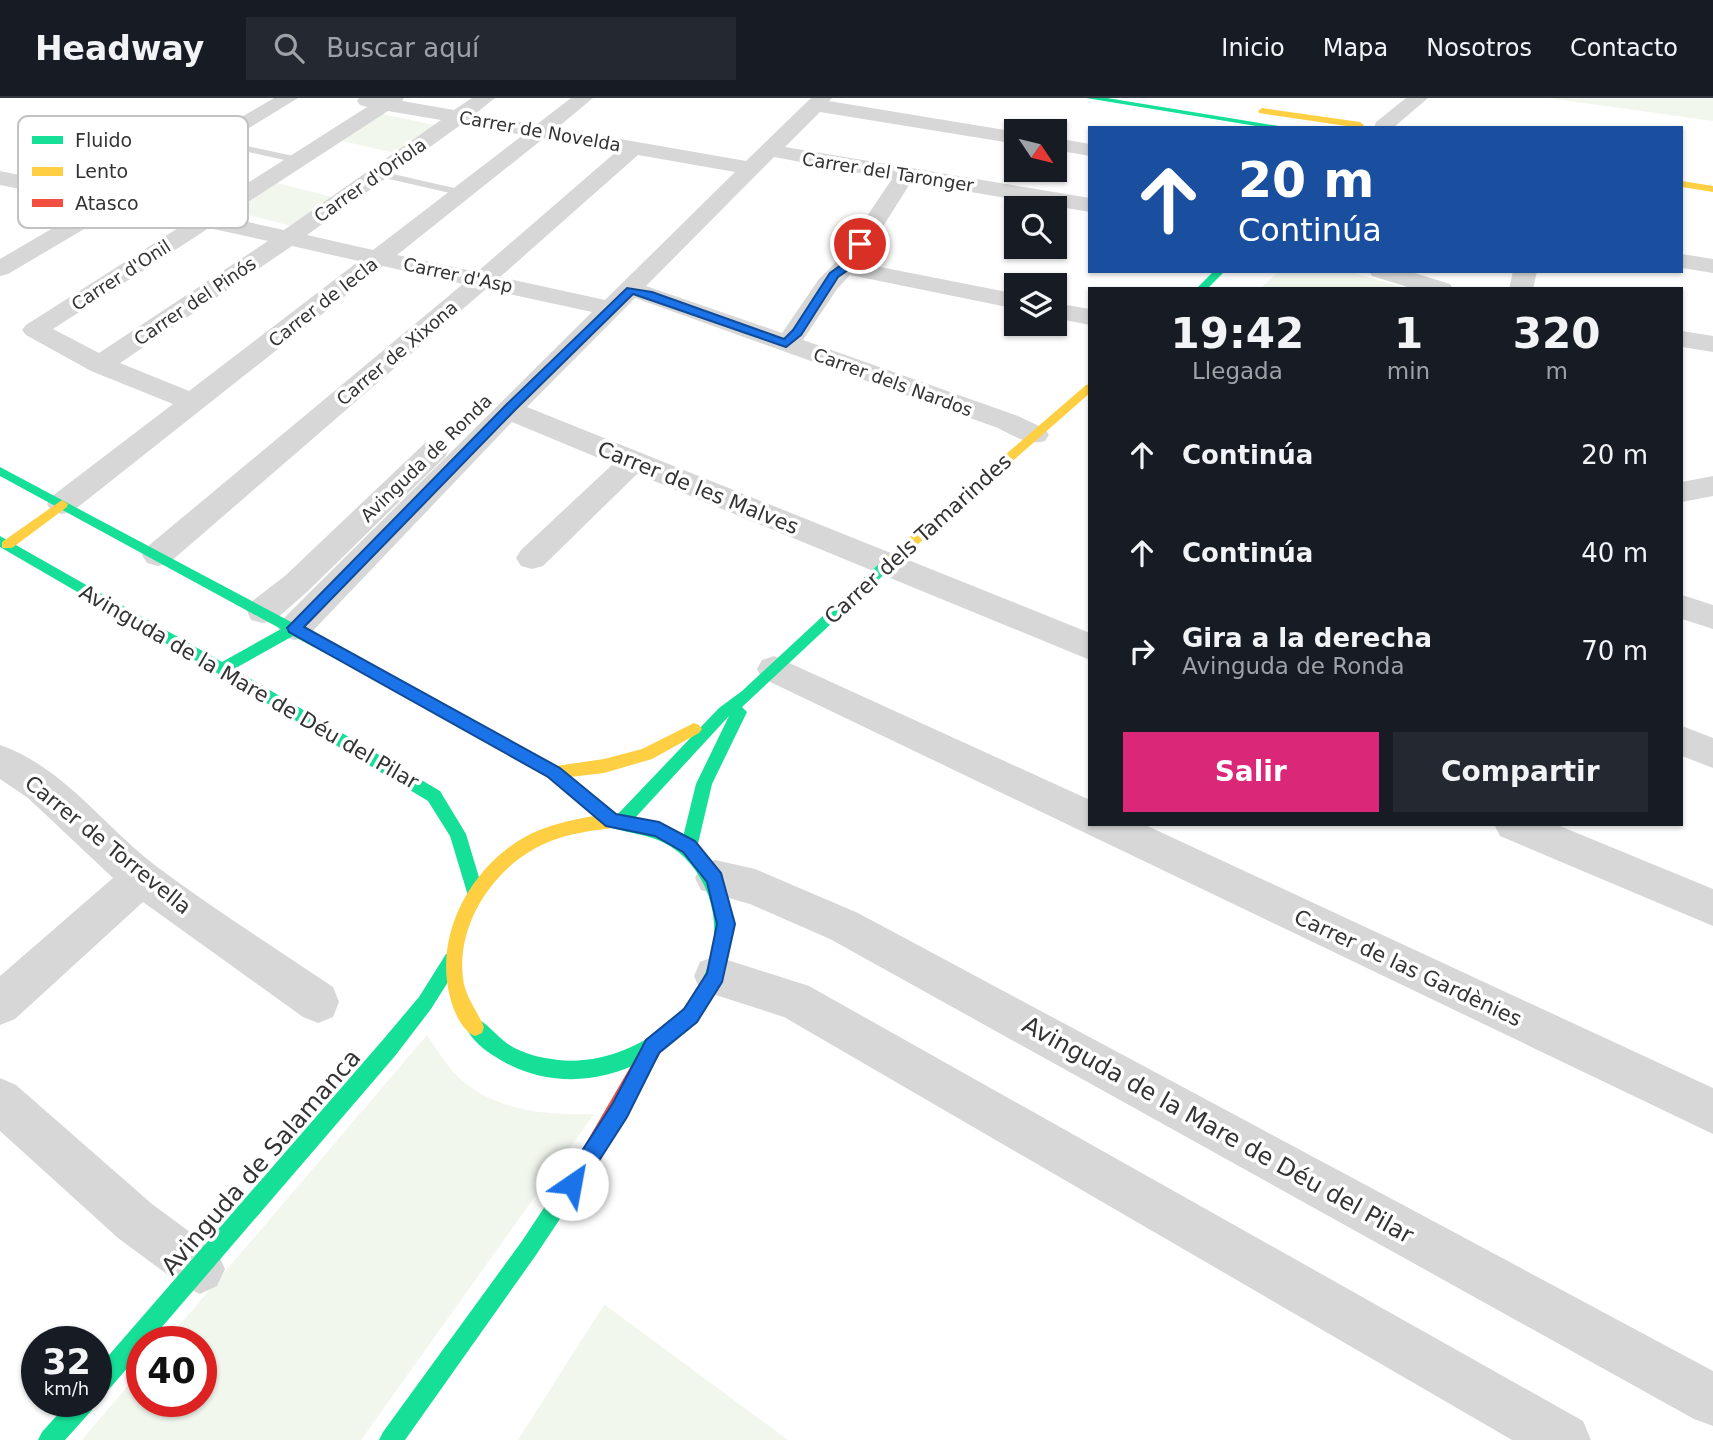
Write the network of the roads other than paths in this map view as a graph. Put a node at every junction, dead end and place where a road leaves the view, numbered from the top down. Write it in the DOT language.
graph roads {
  1 [pos="288,98"];
  2 [pos="351,98"];
  3 [pos="485,98"];
  4 [pos="583,98"];
  5 [pos="1090,98"];
  6 [pos="1172,98"];
  7 [pos="1418,98"];
  8 [pos="812,100"];
  9 [pos="390,101"];
  10 [pos="458,117"];
  11 [pos="248,122"];
  12 [pos="1274,126"];
  13 [pos="1356,126"];
  14 [pos="1386,126"];
  15 [pos="540,132"];
  16 [pos="1004,136"];
  17 [pos="1068,146"];
  18 [pos="634,148"];
  19 [pos="248,149"];
  20 [pos="770,149"];
  21 [pos="1088,150"];
  22 [pos="298,160"];
  23 [pos="740,167"];
  24 [pos="1683,173"];
  25 [pos="380,174"];
  26 [pos="905,175"];
  27 [pos="0,178"];
  28 [pos="1713,178"];
  29 [pos="18,182"];
  30 [pos="1683,184"];
  31 [pos="1713,189"];
  32 [pos="248,192"];
  33 [pos="463,193"];
  34 [pos="1088,205"];
  35 [pos="69,228"];
  36 [pos="192,228"];
  37 [pos="248,228"];
  38 [pos="289,237"];
  39 [pos="381,258"];
  40 [pos="1683,261"];
  41 [pos="1713,266"];
  42 [pos="845,267"];
  43 [pos="0,269"];
  44 [pos="1218,273"];
  45 [pos="1388,273"];
  46 [pos="482,280"];
  47 [pos="1203,287"];
  48 [pos="1434,287"];
  49 [pos="1004,299"];
  50 [pos="610,301"];
  51 [pos="1067,312"];
  52 [pos="1088,317"];
  53 [pos="1683,339"];
  54 [pos="786,344"];
  55 [pos="1713,344"];
  56 [pos="100,365"];
  57 [pos="1088,389"];
  58 [pos="196,401"];
  59 [pos="511,407"];
  60 [pos="1035,436"];
  61 [pos="633,461"];
  62 [pos="0,471"];
  63 [pos="1713,486"];
  64 [pos="1683,492"];
  65 [pos="62,504"];
  66 [pos="2,546"];
  67 [pos="158,555"];
  68 [pos="532,558"];
  69 [pos="887,564"];
  70 [pos="1683,607"];
  71 [pos="1713,617"];
  72 [pos="251,627"];
  73 [pos="295,628"];
  74 [pos="1088,646"];
  75 [pos="222,668"];
  76 [pos="774,669"];
  77 [pos="747,695"];
  78 [pos="724,712"];
  79 [pos="1683,741"];
  80 [pos="1713,753"];
  81 [pos="0,760"];
  82 [pos="554,773"];
  83 [pos="1088,817"];
  84 [pos="617,821"];
  85 [pos="1108,826"];
  86 [pos="1518,826"];
  87 [pos="702,863"];
  88 [pos="141,878"];
  89 [pos="475,894"];
  90 [pos="1713,908"];
  91 [pos="452,960"];
  92 [pos="715,976"];
  93 [pos="318,1002"];
  94 [pos="0,1004"];
  95 [pos="653,1047"];
  96 [pos="1713,1111"];
  97 [pos="6,1116"];
  98 [pos="200,1269"];
  99 [pos="112,1370"];
  100 [pos="1713,1400"];
  101 [pos="71,1417"];
  102 [pos="50,1440"];
  103 [pos="391,1440"];
  104 [pos="1564,1440"];
  1 -- 11 [label="street"];
  2 -- 9 [label="street, Carrer de Novelda"];
  3 -- 10 [label="street, Carrer d'Oriola"];
  4 -- 15 [label="street, Carrer de Iecla"];
  5 -- 12 [label="street"];
  6 -- 13 [label="street"];
  7 -- 14 [label="street"];
  8 -- 16 [label="street"];
  8 -- 20 [label="street, Avinguda de Ronda"];
  8 -- 23 [label="street, Avinguda de Ronda"];
  9 -- 10 [label="street, Carrer de Novelda"];
  9 -- 22 [label="street, Carrer d'Onil"];
  10 -- 15 [label="street, Carrer de Novelda"];
  10 -- 25 [label="street, Carrer d'Oriola"];
  15 -- 18 [label="street, Carrer de Novelda"];
  15 -- 33 [label="street, Carrer de Iecla"];
  17 -- 21 [label="street"];
  18 -- 23 [label="street, Carrer de Novelda"];
  18 -- 46 [label="street, Carrer de Xixona"];
  19 -- 22 [label="lane"];
  20 -- 23 [label="street, Avinguda de Ronda"];
  20 -- 26 [label="street, Carrer del Taronger"];
  22 -- 32 [label="street, Carrer d'Onil"];
  23 -- 50 [label="street, Avinguda de Ronda"];
  23 -- 50 [label="street, Avinguda de Ronda"];
  24 -- 28 [label="street"];
  25 -- 33 [label="lane"];
  25 -- 38 [label="street, Carrer d'Oriola"];
  26 -- 34 [label="street, Carrer del Taronger"];
  26 -- 42 [label="street"];
  27 -- 29 [label="street, Carrer d'Asp"];
  30 -- 31 [label="street"];
  33 -- 39 [label="street, Carrer de Iecla"];
  35 -- 43 [label="street"];
  36 -- 56 [label="street, Carrer d'Onil"];
  37 -- 38 [label="street, Carrer d'Asp"];
  38 -- 39 [label="street, Carrer d'Asp"];
  38 -- 56 [label="street, Carrer del Pinós"];
  39 -- 46 [label="street, Carrer d'Asp"];
  39 -- 58 [label="street, Carrer de Iecla"];
  40 -- 41 [label="street"];
  42 -- 49 [label="street"];
  42 -- 54 [label="street"];
  44 -- 47 [label="street"];
  45 -- 48 [label="street"];
  46 -- 50 [label="street, Carrer d'Asp"];
  46 -- 67 [label="street, Carrer de Xixona"];
  50 -- 54 [label="street, Carrer dels Nardos"];
  50 -- 59 [label="street, Avinguda de Ronda"];
  50 -- 72 [label="street, Avinguda de Ronda"];
  51 -- 52 [label="street"];
  53 -- 55 [label="street"];
  54 -- 60 [label="street, Carrer dels Nardos"];
  56 -- 58 [label="street"];
  57 -- 60 [label="street, Carrer dels Tamarindes"];
  58 -- 65 [label="street, Carrer de Iecla"];
  59 -- 61 [label="street, Carrer de les Malves"];
  59 -- 73 [label="street, Avinguda de Ronda"];
  60 -- 69 [label="street, Carrer dels Tamarindes"];
  61 -- 68 [label="street"];
  61 -- 69 [label="street, Carrer de les Malves"];
  62 -- 65 [label="street"];
  63 -- 64 [label="street"];
  65 -- 66 [label="street, Avinguda de la Mare de Déu del Pilar"];
  65 -- 67 [label="street"];
  66 -- 75 [label="street, Avinguda de la Mare de Déu del Pilar"];
  67 -- 72 [label="street"];
  69 -- 74 [label="street, Carrer de les Malves"];
  69 -- 76 [label="street, Carrer dels Tamarindes"];
  70 -- 71 [label="street"];
  72 -- 73 [label="street"];
  72 -- 75 [label="street"];
  73 -- 75 [label="street"];
  73 -- 82 [label="street"];
  75 -- 89 [label="street, Avinguda de la Mare de Déu del Pilar"];
  76 -- 77 [label="street, Carrer dels Tamarindes"];
  76 -- 83 [label="street"];
  77 -- 78 [label="street, Carrer dels Tamarindes"];
  77 -- 87 [label="street, Carrer dels Tamarindes"];
  78 -- 82 [label="street, Carrer dels Tamarindes"];
  78 -- 84 [label="street, Carrer dels Tamarindes"];
  79 -- 80 [label="street"];
  81 -- 88 [label="street, Carrer de Torrevella"];
  82 -- 84 [label="street"];
  84 -- 87 [label="street"];
  84 -- 89 [label="street"];
  85 -- 96 [label="street, Carrer de las Gardènies"];
  86 -- 90 [label="street"];
  87 -- 92 [label="street"];
  87 -- 100 [label="street, Avinguda de la Mare de Déu del Pilar"];
  88 -- 93 [label="street, Carrer de Torrevella"];
  88 -- 94 [label="street"];
  89 -- 91 [label="street"];
  91 -- 95 [label="street"];
  91 -- 98 [label="street, Avinguda de Salamanca"];
  92 -- 95 [label="street"];
  92 -- 104 [label="street"];
  95 -- 103 [label="street"];
  97 -- 98 [label="street"];
  98 -- 99 [label="street, Avinguda de Salamanca"];
  101 -- 102 [label="street"];
}
